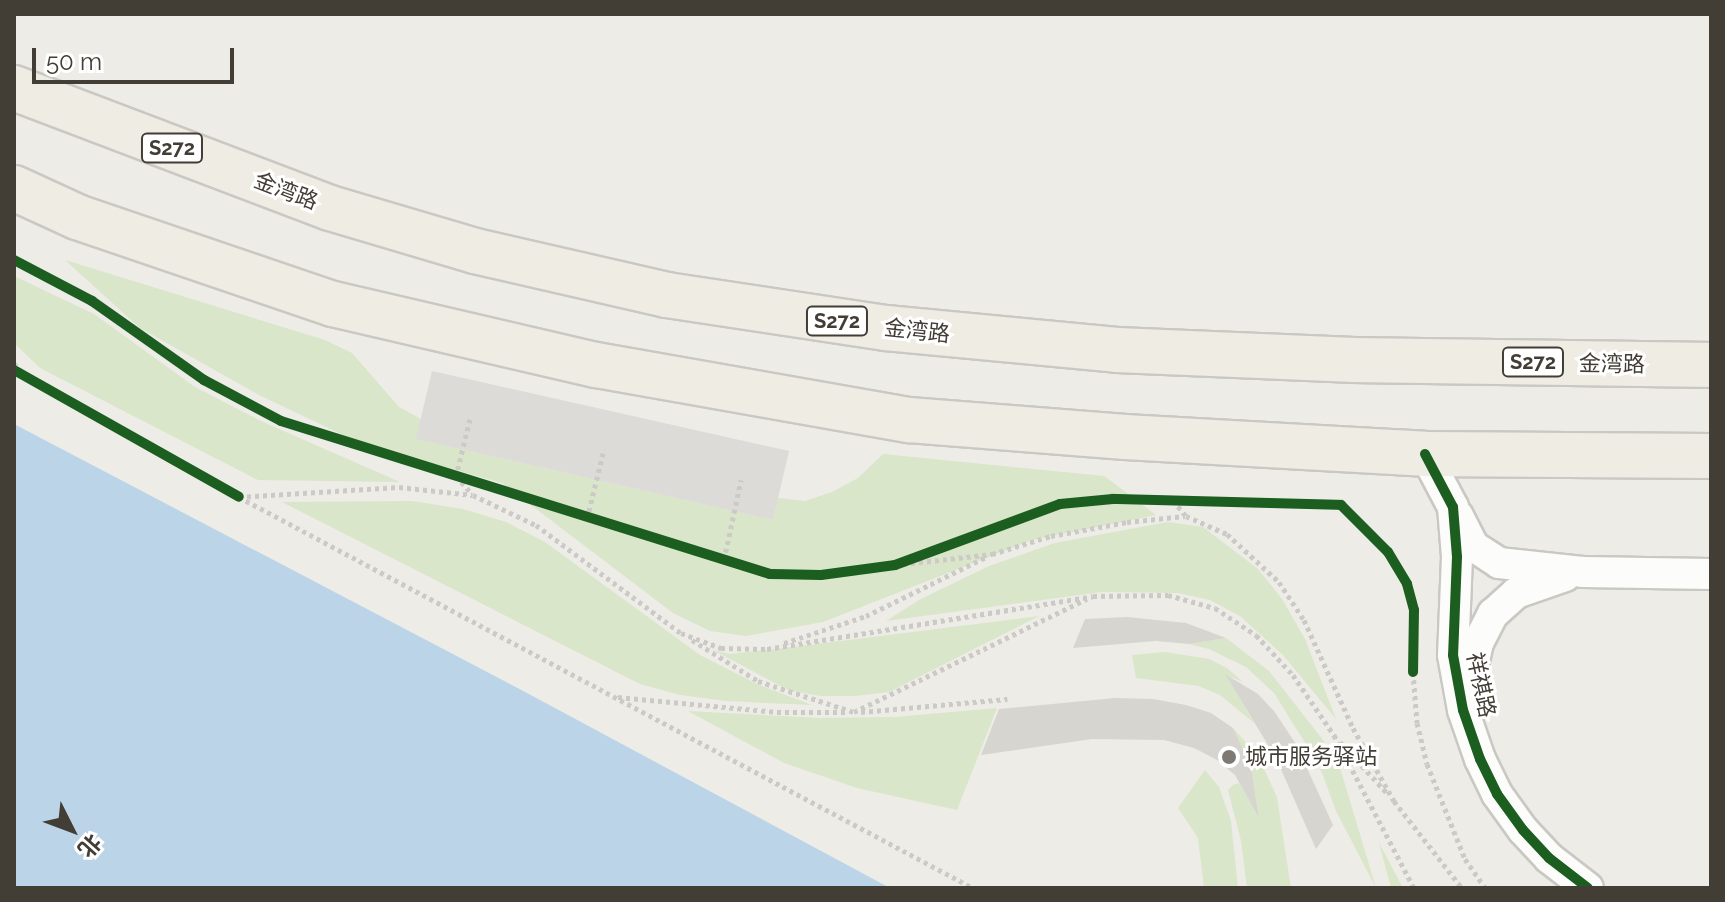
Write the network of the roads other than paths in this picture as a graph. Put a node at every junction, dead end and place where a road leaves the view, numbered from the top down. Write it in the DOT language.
graph roads {
  1 [pos="14,88"];
  2 [pos="14,188"];
  3 [pos="1711,365"];
  4 [pos="1425,454"];
  5 [pos="1711,456"];
  6 [pos="1453,507"];
  7 [pos="1583,572"];
  8 [pos="1711,574"];
  9 [pos="1463,710"];
  10 [pos="1588,888"];
  1 -- 3 [label="main road, 金湾路 / S272"];
  2 -- 4 [label="main road"];
  4 -- 5 [label="main road"];
  4 -- 6 [label="street, 祥祺路"];
  6 -- 7 [label="street"];
  6 -- 9 [label="street, 祥祺路"];
  7 -- 8 [label="street"];
  7 -- 9 [label="street"];
  9 -- 10 [label="street, 祥祺路"];
}
